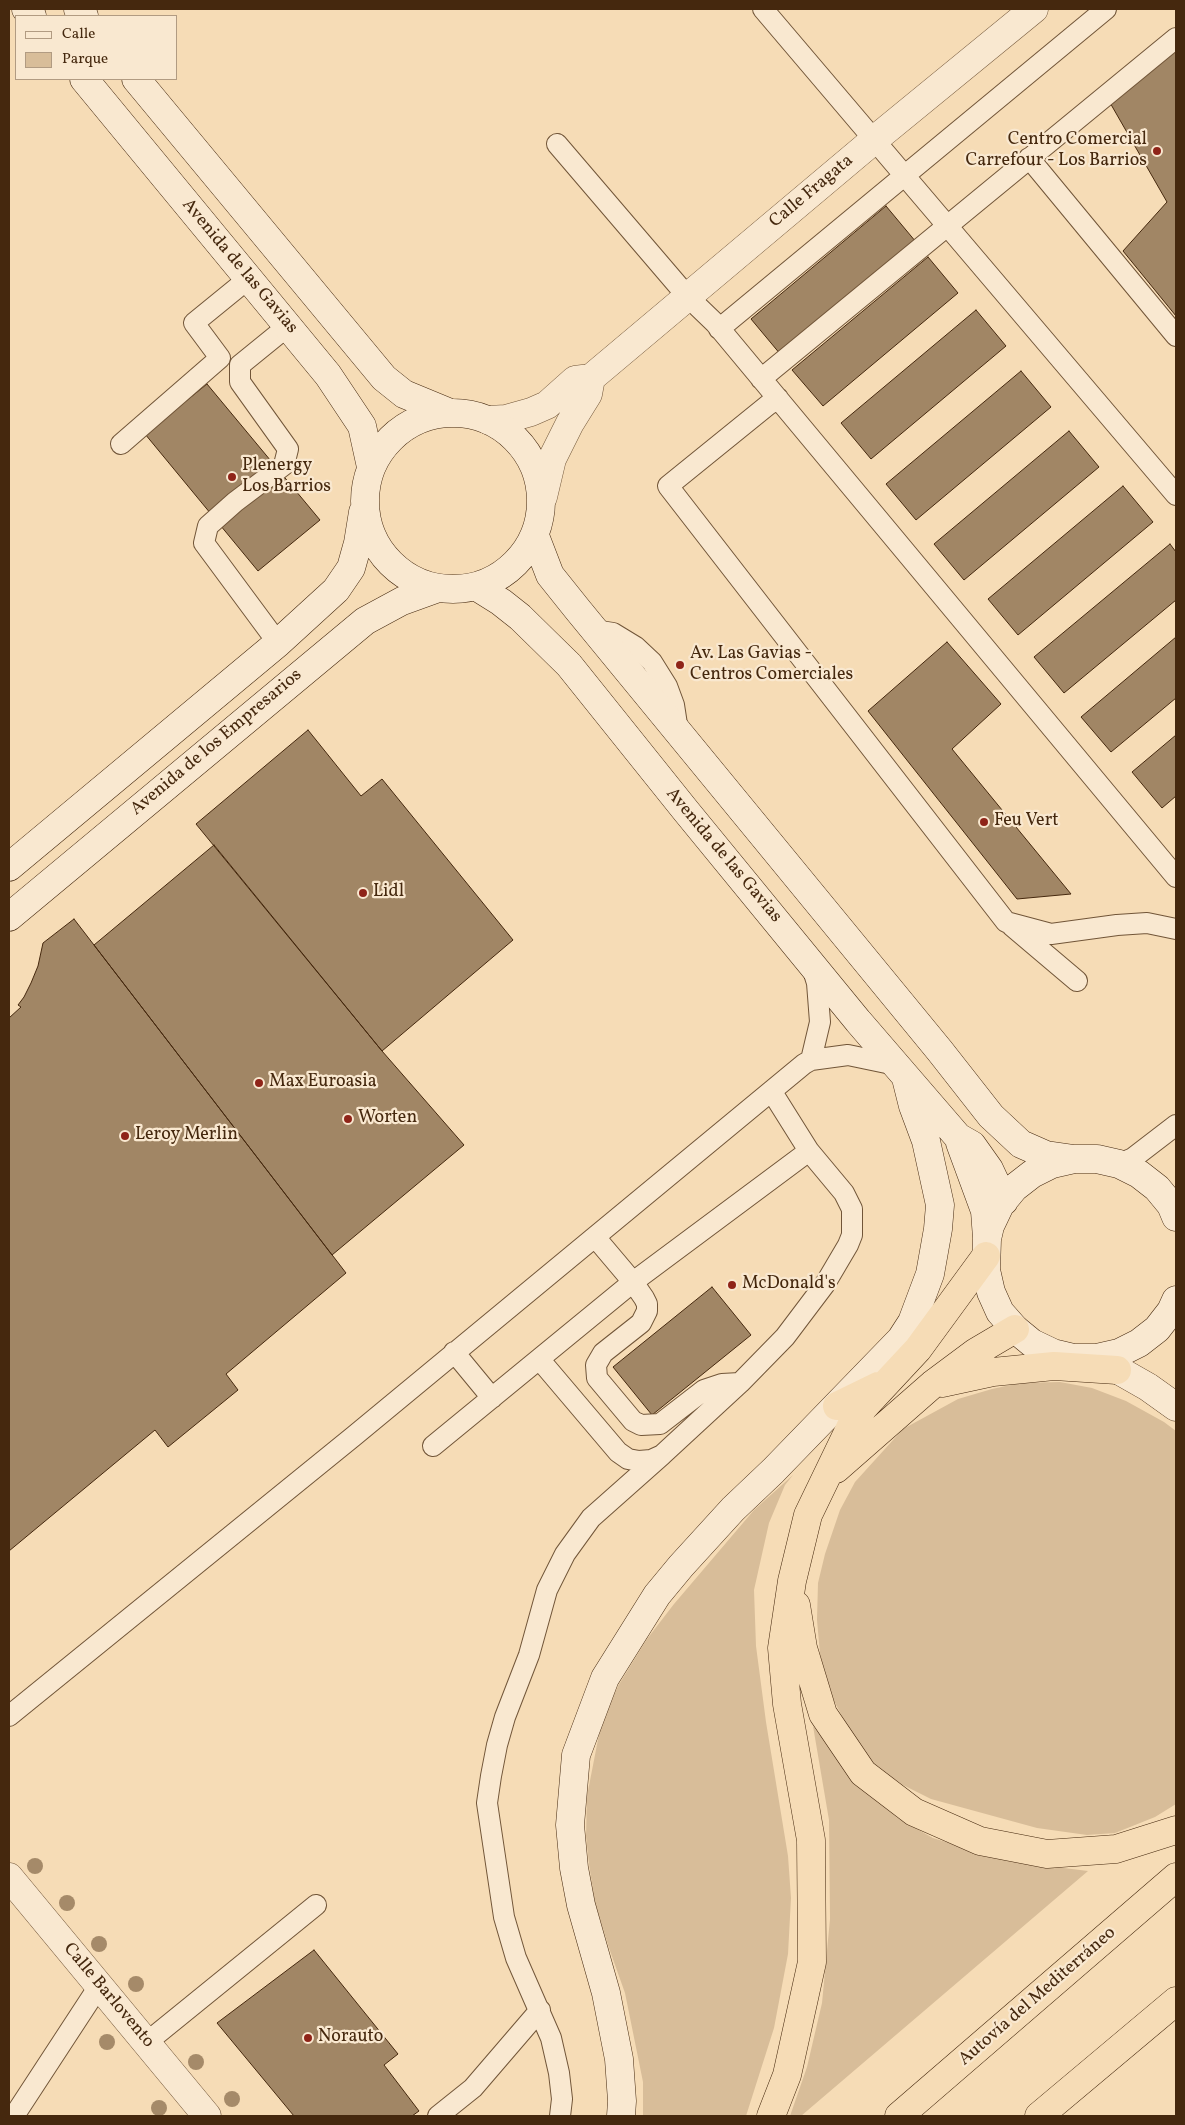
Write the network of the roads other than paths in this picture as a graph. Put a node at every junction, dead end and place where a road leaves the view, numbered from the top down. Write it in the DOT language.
graph roads {
  1 [pos="763,9"];
  2 [pos="1034,9"];
  3 [pos="1106,9"];
  4 [pos="1176,38"];
  5 [pos="85,80"];
  6 [pos="137,80"];
  7 [pos="874,140"];
  8 [pos="557,144"];
  9 [pos="1030,158"];
  10 [pos="904,176"];
  11 [pos="948,225"];
  12 [pos="248,279"];
  13 [pos="687,296"];
  14 [pos="288,326"];
  15 [pos="720,329"];
  16 [pos="1176,336"];
  17 [pos="220,358"];
  18 [pos="240,365"];
  19 [pos="591,378"];
  20 [pos="761,379"];
  21 [pos="778,398"];
  22 [pos="450,413"];
  23 [pos="488,420"];
  24 [pos="121,444"];
  25 [pos="372,467"];
  26 [pos="1176,495"];
  27 [pos="542,497"];
  28 [pos="364,505"];
  29 [pos="536,536"];
  30 [pos="477,587"];
  31 [pos="438,588"];
  32 [pos="278,643"];
  33 [pos="9,867"];
  34 [pos="1176,877"];
  35 [pos="9,917"];
  36 [pos="1006,922"];
  37 [pos="1176,929"];
  38 [pos="809,960"];
  39 [pos="1077,981"];
  40 [pos="811,1060"];
  41 [pos="901,1071"];
  42 [pos="772,1092"];
  43 [pos="1176,1125"];
  44 [pos="958,1136"];
  45 [pos="809,1150"];
  46 [pos="1074,1159"];
  47 [pos="1118,1164"];
  48 [pos="1166,1185"];
  49 [pos="1004,1201"];
  50 [pos="1176,1217"];
  51 [pos="595,1237"];
  52 [pos="986,1248"];
  53 [pos="633,1282"];
  54 [pos="1176,1300"];
  55 [pos="912,1322"];
  56 [pos="1014,1329"];
  57 [pos="454,1352"];
  58 [pos="540,1360"];
  59 [pos="1107,1364"];
  60 [pos="893,1376"];
  61 [pos="740,1383"];
  62 [pos="933,1384"];
  63 [pos="492,1398"];
  64 [pos="837,1406"];
  65 [pos="1176,1407"];
  66 [pos="433,1446"];
  67 [pos="662,1455"];
  68 [pos="828,1477"];
  69 [pos="792,1581"];
  70 [pos="9,1716"];
  71 [pos="1176,1830"];
  72 [pos="9,1877"];
  73 [pos="1176,1877"];
  74 [pos="316,1905"];
  75 [pos="100,1986"];
  76 [pos="1176,2001"];
  77 [pos="540,2010"];
  78 [pos="146,2043"];
  79 [pos="14,2116"];
  80 [pos="207,2116"];
  81 [pos="438,2116"];
  82 [pos="560,2116"];
  83 [pos="622,2116"];
  84 [pos="771,2116"];
  85 [pos="899,2116"];
  86 [pos="1039,2116"];
  1 -- 7 [label="lane"];
  2 -- 7 [label="street, Calle Fragata"];
  3 -- 10 [label="lane"];
  4 -- 9 [label="lane"];
  5 -- 12 [label="street, Avenida de las Gavias"];
  6 -- 22 [label="street"];
  7 -- 10 [label="lane"];
  7 -- 13 [label="street, Calle Fragata"];
  8 -- 13 [label="lane"];
  9 -- 11 [label="lane"];
  9 -- 16 [label="lane"];
  10 -- 11 [label="lane"];
  10 -- 15 [label="lane"];
  11 -- 20 [label="lane"];
  11 -- 26 [label="lane"];
  12 -- 14 [label="street, Avenida de las Gavias"];
  12 -- 17 [label="lane"];
  13 -- 15 [label="lane"];
  13 -- 19 [label="street, Calle Fragata"];
  14 -- 18 [label="lane"];
  14 -- 25 [label="street, Avenida de las Gavias"];
  15 -- 20 [label="lane"];
  17 -- 18 [label="lane"];
  17 -- 24 [label="lane"];
  18 -- 32 [label="lane"];
  19 -- 23 [label="street, Calle Fragata"];
  19 -- 27 [label="street"];
  20 -- 21 [label="lane"];
  21 -- 34 [label="lane"];
  21 -- 36 [label="lane"];
  22 -- 23 [label="street"];
  22 -- 25 [label="street"];
  23 -- 27 [label="street"];
  25 -- 28 [label="street"];
  27 -- 29 [label="street"];
  28 -- 31 [label="street"];
  28 -- 32 [label="street"];
  29 -- 30 [label="street"];
  29 -- 46 [label="street"];
  30 -- 31 [label="street"];
  30 -- 38 [label="street, Avenida de las Gavias"];
  31 -- 35 [label="street, Avenida de los Empresarios"];
  32 -- 33 [label="street"];
  36 -- 37 [label="lane"];
  36 -- 39 [label="lane"];
  38 -- 40 [label="lane"];
  38 -- 41 [label="street, Avenida de las Gavias"];
  40 -- 41 [label="lane"];
  40 -- 42 [label="lane"];
  41 -- 44 [label="street, Avenida de las Gavias"];
  41 -- 55 [label="street"];
  42 -- 45 [label="lane"];
  42 -- 51 [label="lane"];
  43 -- 47 [label="lane"];
  44 -- 49 [label="street, Avenida de las Gavias"];
  44 -- 52 [label="street, Avenida de las Gavias"];
  45 -- 53 [label="lane"];
  45 -- 61 [label="lane"];
  46 -- 47 [label="street"];
  46 -- 49 [label="street"];
  47 -- 48 [label="street"];
  48 -- 50 [label="street"];
  49 -- 52 [label="street"];
  51 -- 53 [label="lane"];
  51 -- 57 [label="lane"];
  52 -- 56 [label="street, Avenida de las Gavias"];
  52 -- 60 [label="highway"];
  53 -- 58 [label="lane"];
  53 -- 61 [label="lane"];
  54 -- 59 [label="street"];
  55 -- 60 [label="street"];
  55 -- 64 [label="street"];
  56 -- 59 [label="street, Avenida de las Gavias"];
  56 -- 62 [label="highway"];
  57 -- 63 [label="lane"];
  57 -- 70 [label="lane"];
  58 -- 63 [label="lane"];
  58 -- 67 [label="lane"];
  59 -- 62 [label="highway"];
  59 -- 65 [label="street"];
  60 -- 64 [label="highway"];
  60 -- 68 [label="highway"];
  61 -- 67 [label="lane"];
  62 -- 68 [label="highway"];
  63 -- 66 [label="lane"];
  64 -- 83 [label="street"];
  67 -- 77 [label="lane"];
  68 -- 69 [label="highway"];
  69 -- 71 [label="highway"];
  69 -- 84 [label="highway"];
  72 -- 75 [label="street, Calle Barlovento"];
  73 -- 85 [label="highway, Autovía del Mediterráneo"];
  74 -- 78 [label="lane"];
  75 -- 78 [label="street, Calle Barlovento"];
  75 -- 79 [label="lane"];
  76 -- 86 [label="highway"];
  77 -- 81 [label="lane"];
  77 -- 82 [label="lane"];
  78 -- 80 [label="street, Calle Barlovento"];
}
